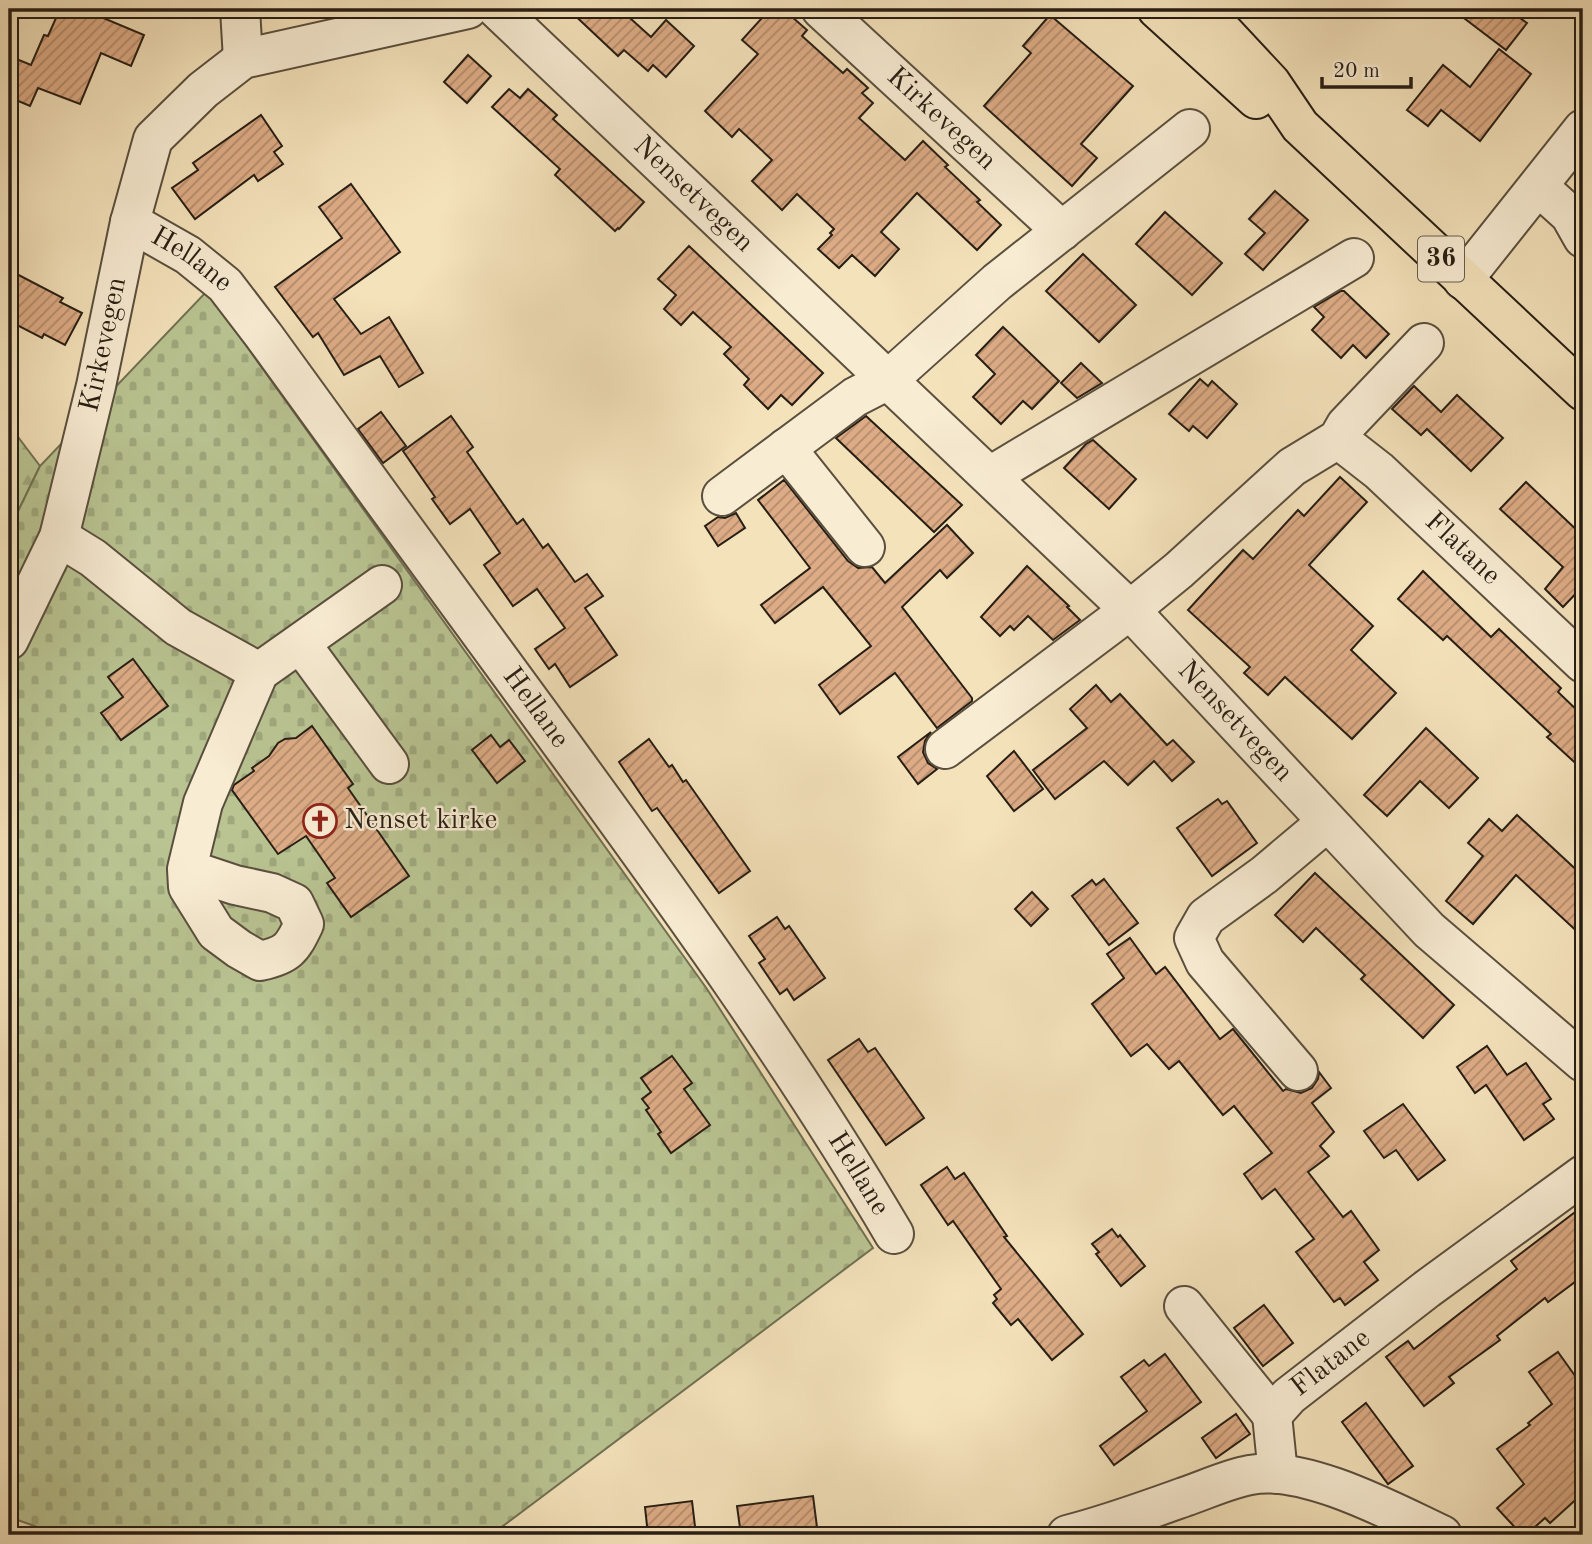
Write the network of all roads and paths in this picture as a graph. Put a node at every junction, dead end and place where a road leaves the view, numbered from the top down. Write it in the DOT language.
graph roads {
  1 [pos="240,9"];
  2 [pos="468,9"];
  3 [pos="497,9"];
  4 [pos="821,9"];
  5 [pos="1157,9"];
  6 [pos="1202,9"];
  7 [pos="243,59"];
  8 [pos="1300,126"];
  9 [pos="1190,129"];
  10 [pos="1583,129"];
  11 [pos="1539,187"];
  12 [pos="130,222"];
  13 [pos="1062,231"];
  14 [pos="1583,238"];
  15 [pos="1354,258"];
  16 [pos="1463,280"];
  17 [pos="1424,343"];
  18 [pos="888,380"];
  19 [pos="1583,391"];
  20 [pos="1338,439"];
  21 [pos="786,448"];
  22 [pos="990,476"];
  23 [pos="722,496"];
  24 [pos="59,537"];
  25 [pos="865,547"];
  26 [pos="382,585"];
  27 [pos="1130,610"];
  28 [pos="9,640"];
  29 [pos="301,643"];
  30 [pos="1583,663"];
  31 [pos="259,672"];
  32 [pos="945,750"];
  33 [pos="389,764"];
  34 [pos="1327,822"];
  35 [pos="187,869"];
  36 [pos="1583,1062"];
  37 [pos="1298,1071"];
  38 [pos="1583,1175"];
  39 [pos="894,1234"];
  40 [pos="1184,1306"];
  41 [pos="1272,1415"];
  42 [pos="1278,1474"];
  43 [pos="1067,1535"];
  44 [pos="1442,1535"];
  1 -- 7 [label="street"];
  2 -- 7 [label="street, Kirkevegen"];
  3 -- 18 [label="street, Nensetvegen"];
  4 -- 13 [label="street, Kirkevegen"];
  5 -- 8 [label="highway, 36"];
  6 -- 8 [label="highway, 36"];
  7 -- 12 [label="street, Kirkevegen"];
  8 -- 16 [label="highway, 36"];
  9 -- 13 [label="street"];
  10 -- 11 [label="street"];
  11 -- 14 [label="street"];
  11 -- 16 [label="street"];
  12 -- 24 [label="street, Kirkevegen"];
  12 -- 39 [label="street, Hellane"];
  13 -- 18 [label="street"];
  15 -- 22 [label="street"];
  16 -- 19 [label="highway, 36"];
  17 -- 20 [label="street"];
  18 -- 21 [label="street"];
  18 -- 22 [label="street, Nensetvegen"];
  20 -- 27 [label="street"];
  20 -- 30 [label="street, Flatane"];
  21 -- 23 [label="street"];
  21 -- 25 [label="street"];
  22 -- 27 [label="street, Nensetvegen"];
  24 -- 28 [label="street, Kirkevegen"];
  24 -- 31 [label="street"];
  26 -- 29 [label="street"];
  27 -- 32 [label="street"];
  27 -- 34 [label="street, Nensetvegen"];
  29 -- 31 [label="street"];
  29 -- 33 [label="street"];
  31 -- 35 [label="street"];
  34 -- 36 [label="street, Nensetvegen"];
  34 -- 37 [label="street"];
  38 -- 41 [label="street, Flatane"];
  40 -- 41 [label="street"];
  41 -- 42 [label="street, Flatane"];
  42 -- 43 [label="street"];
  42 -- 44 [label="street"];
}
